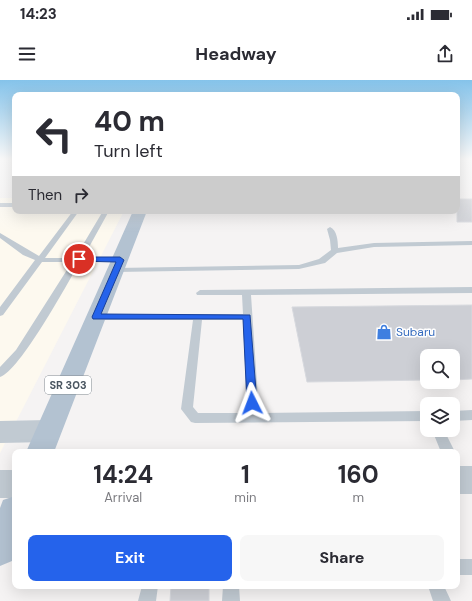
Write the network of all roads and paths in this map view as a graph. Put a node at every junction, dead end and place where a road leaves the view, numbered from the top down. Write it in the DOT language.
graph roads {
  1 [pos="0,205"];
  2 [pos="12,205"];
  3 [pos="74,214"];
  4 [pos="104,214"];
  5 [pos="139,214"];
  6 [pos="330,229"];
  7 [pos="0,235"];
  8 [pos="472,243"];
  9 [pos="335,252"];
  10 [pos="79,259"];
  11 [pos="41,260"];
  12 [pos="118,265"];
  13 [pos="472,290"];
  14 [pos="16,292"];
  15 [pos="246,292"];
  16 [pos="200,293"];
  17 [pos="0,299"];
  18 [pos="0,313"];
  19 [pos="96,317"];
  20 [pos="198,317"];
  21 [pos="247,317"];
  22 [pos="0,374"];
  23 [pos="472,415"];
  24 [pos="420,416"];
  25 [pos="460,416"];
  26 [pos="253,418"];
  27 [pos="0,432"];
  28 [pos="441,437"];
  29 [pos="44,442"];
  30 [pos="447,449"];
  31 [pos="0,484"];
  32 [pos="12,484"];
  33 [pos="12,519"];
  34 [pos="0,549"];
  35 [pos="460,567"];
  36 [pos="472,567"];
  37 [pos="149,589"];
  38 [pos="231,589"];
  39 [pos="437,589"];
  40 [pos="147,601"];
  41 [pos="231,601"];
  42 [pos="442,601"];
  1 -- 2 [label="lane"];
  3 -- 11 [label="lane"];
  4 -- 10 [label="lane"];
  5 -- 12 [label="main road, SR 303"];
  6 -- 9 [label="lane"];
  7 -- 11 [label="lane"];
  8 -- 9 [label="lane"];
  9 -- 12 [label="lane"];
  10 -- 11 [label="lane"];
  10 -- 12 [label="lane"];
  10 -- 22 [label="lane"];
  11 -- 14 [label="lane"];
  12 -- 19 [label="main road, SR 303"];
  13 -- 15 [label="lane"];
  14 -- 17 [label="lane"];
  14 -- 18 [label="lane"];
  15 -- 16 [label="lane"];
  15 -- 21 [label="lane"];
  19 -- 20 [label="lane"];
  19 -- 29 [label="main road, SR 303"];
  20 -- 21 [label="lane"];
  20 -- 26 [label="lane"];
  21 -- 26 [label="lane"];
  23 -- 25 [label="lane"];
  24 -- 26 [label="lane"];
  27 -- 29 [label="street"];
  28 -- 30 [label="lane"];
  31 -- 32 [label="street"];
  33 -- 34 [label="main road"];
  35 -- 36 [label="lane"];
  37 -- 40 [label="lane"];
  38 -- 41 [label="lane"];
  39 -- 42 [label="lane"];
}
